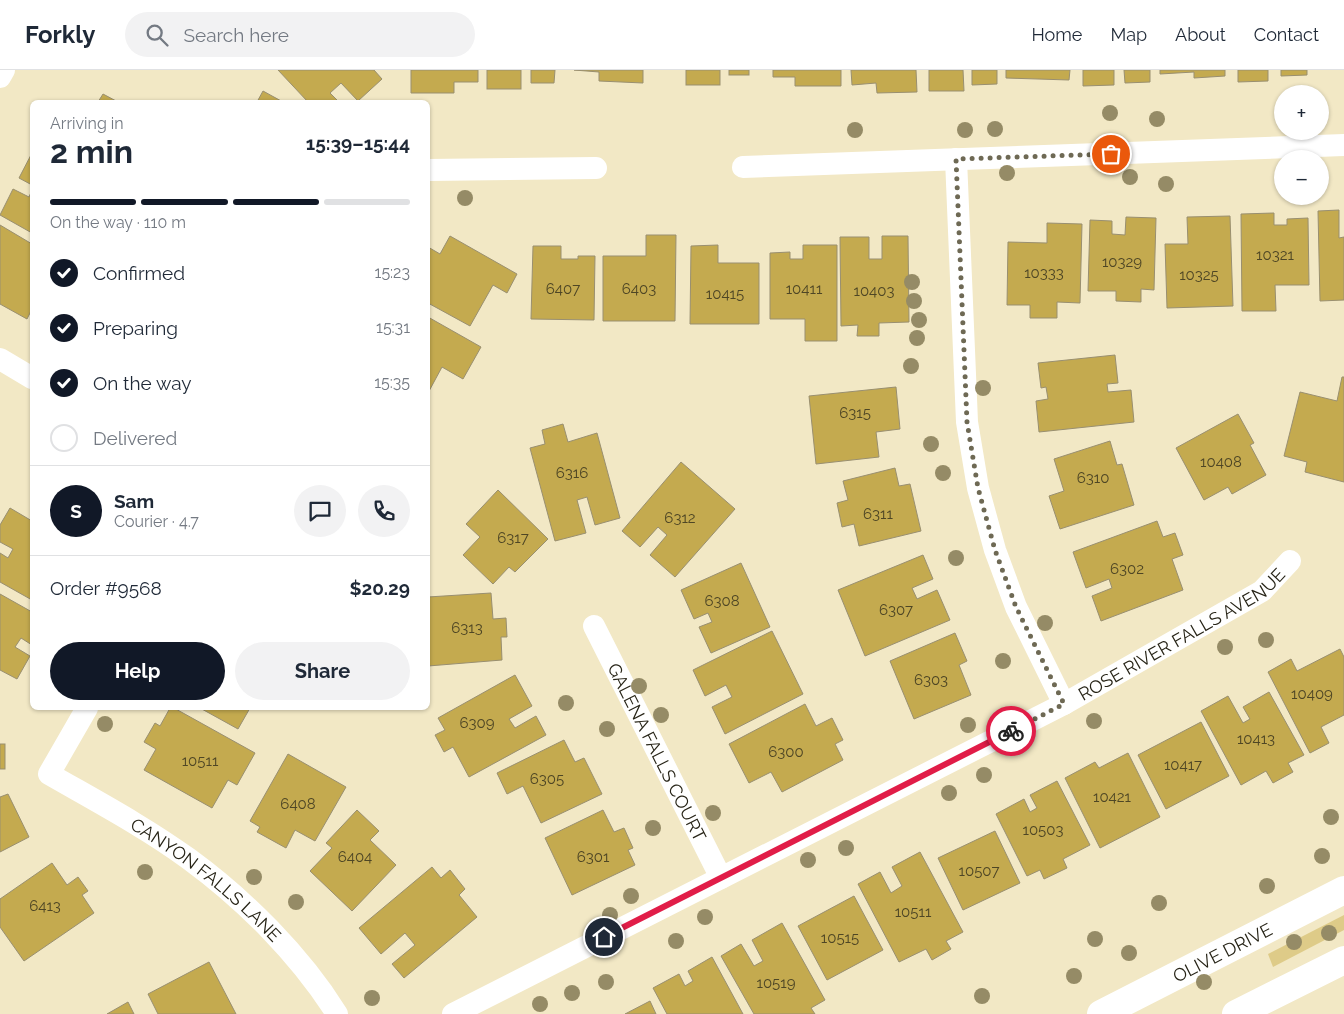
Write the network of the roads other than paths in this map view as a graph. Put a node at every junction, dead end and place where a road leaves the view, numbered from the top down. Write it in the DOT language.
graph roads {
  1 [pos="4,70"];
  2 [pos="0,77"];
  3 [pos="1344,145"];
  4 [pos="956,159"];
  5 [pos="743,167"];
  6 [pos="596,168"];
  7 [pos="430,170"];
  8 [pos="0,359"];
  9 [pos="30,377"];
  10 [pos="1290,561"];
  11 [pos="594,626"];
  12 [pos="1064,704"];
  13 [pos="86,710"];
  14 [pos="721,878"];
  15 [pos="1344,890"];
  16 [pos="1344,960"];
  17 [pos="337,1014"];
  18 [pos="453,1014"];
  19 [pos="1101,1014"];
  20 [pos="1236,1014"];
  1 -- 2 [label="street"];
  3 -- 4 [label="street"];
  4 -- 5 [label="street"];
  4 -- 12 [label="street"];
  6 -- 7 [label="street"];
  8 -- 9 [label="street"];
  10 -- 12 [label="street, ROSE RIVER FALLS AVENUE"];
  11 -- 14 [label="street, GALENA FALLS COURT"];
  12 -- 14 [label="street, ROSE RIVER FALLS AVENUE"];
  13 -- 17 [label="street, CANYON FALLS LANE"];
  14 -- 18 [label="street, ROSE RIVER FALLS AVENUE"];
  15 -- 19 [label="main road, OLIVE DRIVE"];
  16 -- 20 [label="main road"];
}
